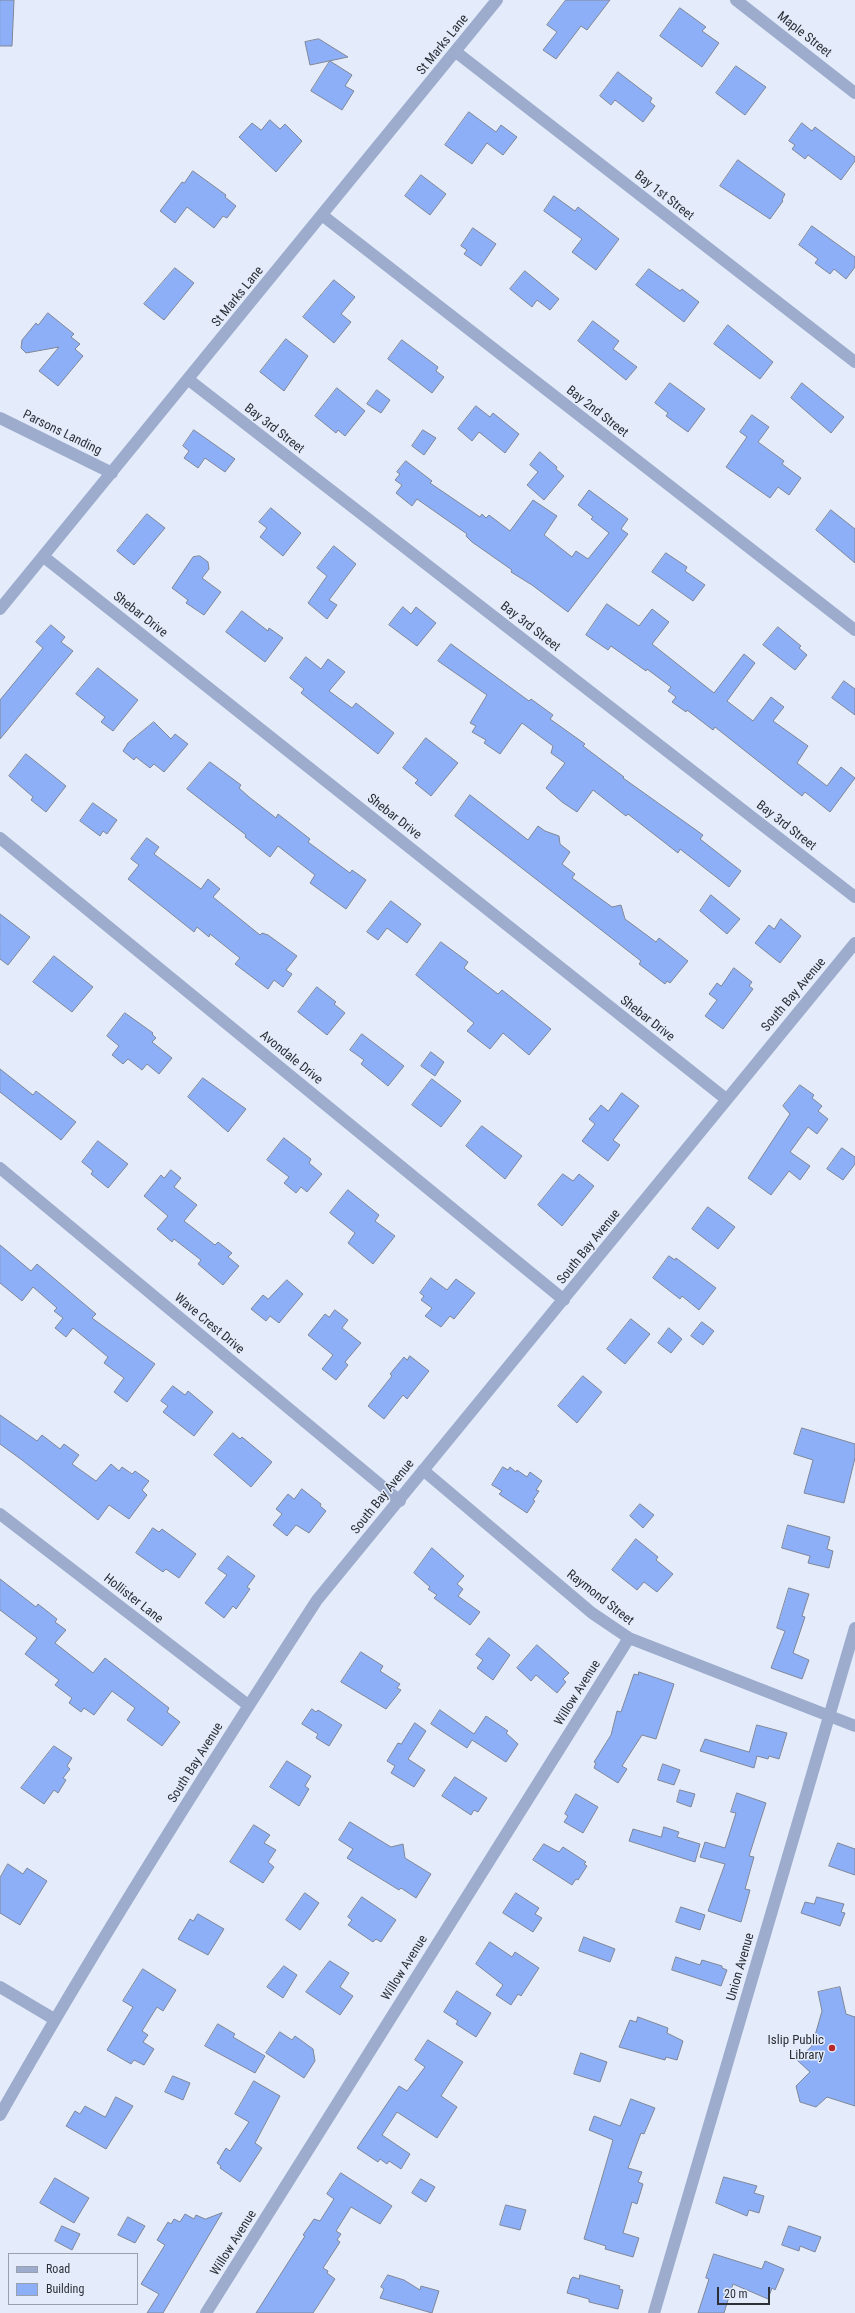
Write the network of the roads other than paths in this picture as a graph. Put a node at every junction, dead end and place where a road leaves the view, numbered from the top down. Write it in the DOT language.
graph roads {
  1 [pos="497,0"];
  2 [pos="736,0"];
  3 [pos="456,52"];
  4 [pos="855,93"];
  5 [pos="322,215"];
  6 [pos="855,362"];
  7 [pos="188,380"];
  8 [pos="0,418"];
  9 [pos="112,473"];
  10 [pos="44,557"];
  11 [pos="0,609"];
  12 [pos="855,630"];
  13 [pos="0,838"];
  14 [pos="855,897"];
  15 [pos="855,944"];
  16 [pos="726,1099"];
  17 [pos="0,1168"];
  18 [pos="564,1300"];
  19 [pos="423,1470"];
  20 [pos="400,1501"];
  21 [pos="0,1514"];
  22 [pos="855,1628"];
  23 [pos="629,1638"];
  24 [pos="248,1705"];
  25 [pos="830,1715"];
  26 [pos="855,1726"];
  27 [pos="0,1987"];
  28 [pos="54,2019"];
  29 [pos="0,2116"];
  30 [pos="206,2313"];
  31 [pos="654,2313"];
  1 -- 3 [label="street, St Marks Lane"];
  2 -- 4 [label="street, Maple Street"];
  3 -- 5 [label="street, St Marks Lane"];
  3 -- 6 [label="street, Bay 1st Street"];
  5 -- 7 [label="street, St Marks Lane"];
  5 -- 12 [label="street, Bay 2nd Street"];
  7 -- 9 [label="street, St Marks Lane"];
  7 -- 14 [label="street, Bay 3rd Street"];
  8 -- 9 [label="street, Parsons Landing"];
  9 -- 10 [label="street, St Marks Lane"];
  10 -- 11 [label="street, St Marks Lane"];
  10 -- 16 [label="street, Shebar Drive"];
  13 -- 18 [label="street, Avondale Drive"];
  15 -- 16 [label="street, South Bay Avenue"];
  16 -- 18 [label="street, South Bay Avenue"];
  17 -- 20 [label="street, Wave Crest Drive"];
  18 -- 19 [label="street, South Bay Avenue"];
  19 -- 20 [label="street, South Bay Avenue"];
  19 -- 23 [label="street, Raymond Street"];
  20 -- 24 [label="street, South Bay Avenue"];
  21 -- 24 [label="street, Hollister Lane"];
  22 -- 25 [label="street, Union Avenue"];
  23 -- 25 [label="street, Raymond Street"];
  23 -- 30 [label="street, Willow Avenue"];
  24 -- 28 [label="street, South Bay Avenue"];
  25 -- 26 [label="street, Raymond Street"];
  25 -- 31 [label="street, Union Avenue"];
  27 -- 28 [label="street"];
  28 -- 29 [label="street, South Bay Avenue"];
}
